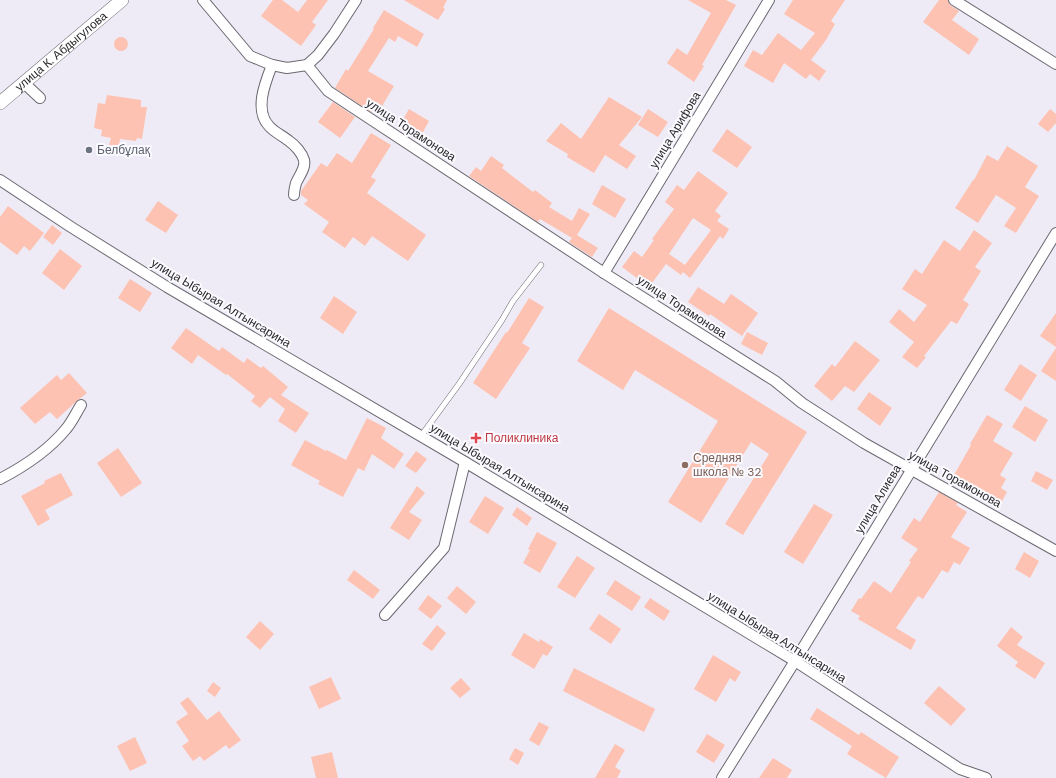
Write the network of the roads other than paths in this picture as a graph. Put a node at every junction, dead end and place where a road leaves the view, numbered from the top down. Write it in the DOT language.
graph roads {
  1 [pos="122,0"];
  2 [pos="203,0"];
  3 [pos="356,0"];
  4 [pos="769,0"];
  5 [pos="954,0"];
  6 [pos="1056,64"];
  7 [pos="272,65"];
  8 [pos="307,65"];
  9 [pos="24,82"];
  10 [pos="40,98"];
  11 [pos="0,103"];
  12 [pos="0,180"];
  13 [pos="294,195"];
  14 [pos="1056,233"];
  15 [pos="541,265"];
  16 [pos="604,273"];
  17 [pos="81,405"];
  18 [pos="421,436"];
  19 [pos="465,462"];
  20 [pos="911,470"];
  21 [pos="0,479"];
  22 [pos="1056,551"];
  23 [pos="385,615"];
  24 [pos="795,662"];
  25 [pos="722,778"];
  26 [pos="986,778"];
  1 -- 9 [label="street, улица К. Абдыгулова"];
  2 -- 7 [label="street"];
  3 -- 8 [label="street"];
  4 -- 16 [label="street, улица Арифова"];
  5 -- 6 [label="street"];
  7 -- 8 [label="street"];
  7 -- 13 [label="street"];
  8 -- 16 [label="street, улица Торамонова"];
  9 -- 10 [label="street"];
  9 -- 11 [label="street, улица К. Абдыгулова"];
  12 -- 18 [label="street, улица Ыбырая Алтынсарина"];
  14 -- 20 [label="street, улица Алиева"];
  15 -- 18 [label="lane"];
  16 -- 20 [label="street, улица Торамонова"];
  17 -- 21 [label="street"];
  18 -- 19 [label="street, улица Ыбырая Алтынсарина"];
  19 -- 23 [label="street"];
  19 -- 24 [label="street, улица Ыбырая Алтынсарина"];
  20 -- 22 [label="street, улица Торамонова"];
  20 -- 24 [label="street, улица Алиева"];
  24 -- 25 [label="street, улица Алиева"];
  24 -- 26 [label="street, улица Ыбырая Алтынсарина"];
}
